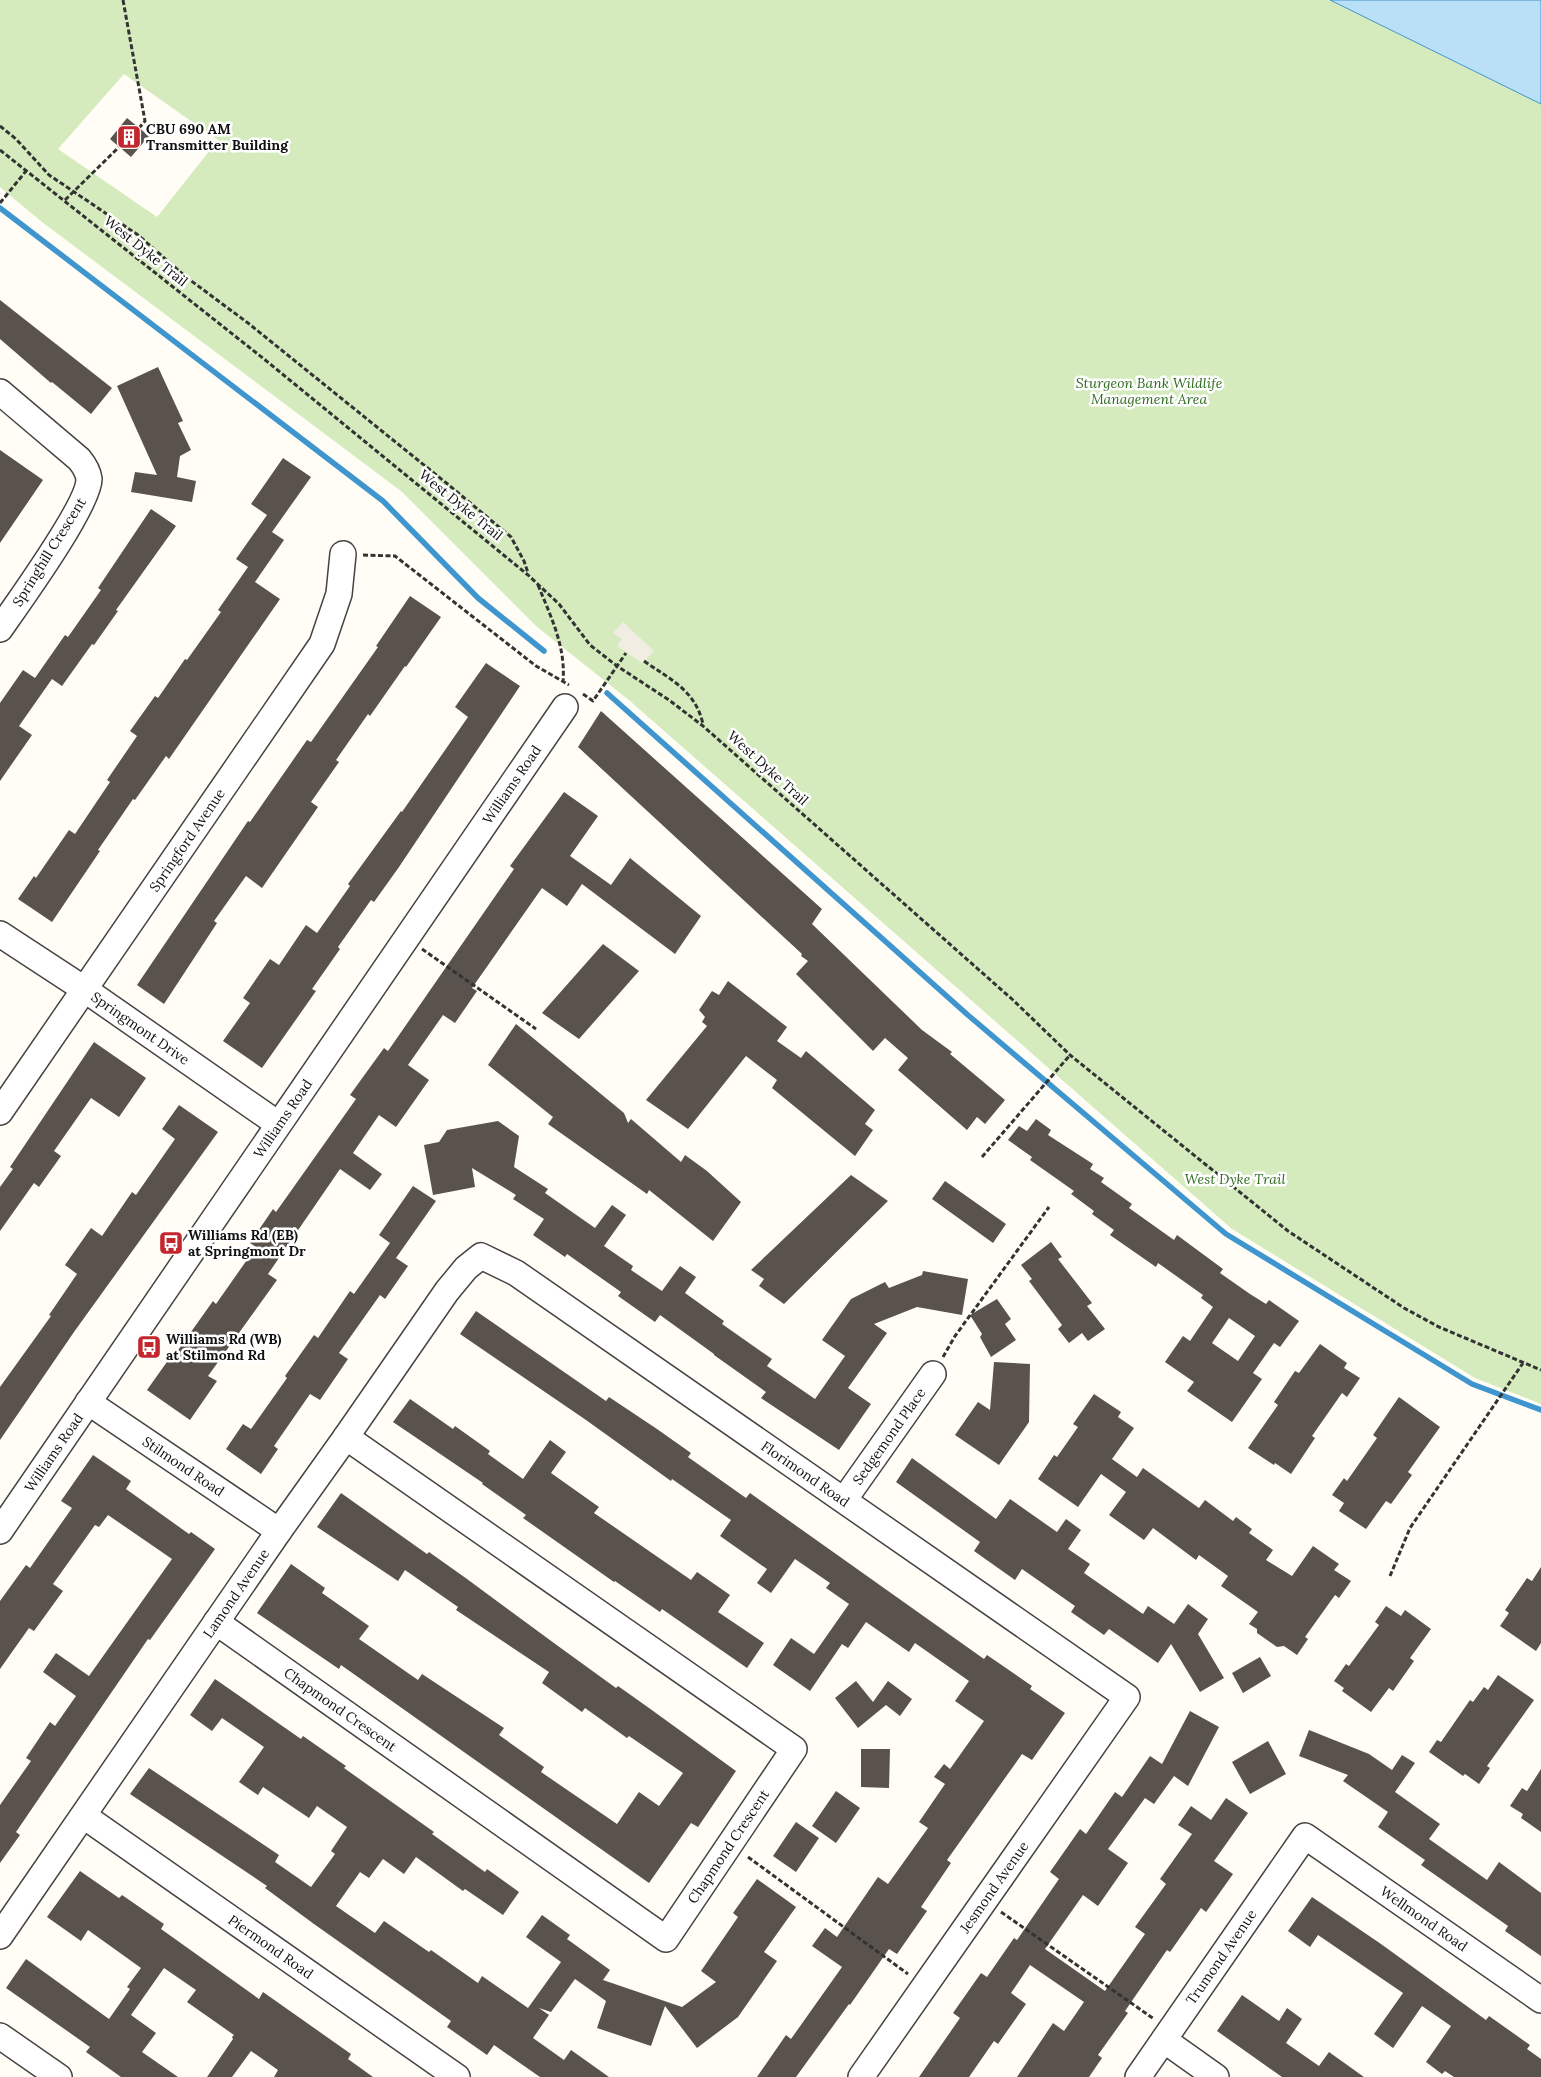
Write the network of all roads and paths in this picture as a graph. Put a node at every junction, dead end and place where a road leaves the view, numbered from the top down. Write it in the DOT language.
graph roads {
  1 [pos="123,0"];
  2 [pos="0,126"];
  3 [pos="139,128"];
  4 [pos="120,147"];
  5 [pos="0,150"];
  6 [pos="26,171"];
  7 [pos="74,191"];
  8 [pos="65,200"];
  9 [pos="0,203"];
  10 [pos="0,392"];
  11 [pos="343,554"];
  12 [pos="528,575"];
  13 [pos="537,583"];
  14 [pos="0,629"];
  15 [pos="626,653"];
  16 [pos="644,661"];
  17 [pos="617,666"];
  18 [pos="562,681"];
  19 [pos="565,707"];
  20 [pos="703,726"];
  21 [pos="0,934"];
  22 [pos="405,937"];
  23 [pos="84,989"];
  24 [pos="536,1029"];
  25 [pos="1070,1055"];
  26 [pos="0,1112"];
  27 [pos="278,1124"];
  28 [pos="982,1157"];
  29 [pos="1050,1206"];
  30 [pos="481,1256"];
  31 [pos="1523,1363"];
  32 [pos="1541,1370"];
  33 [pos="933,1374"];
  34 [pos="88,1402"];
  35 [pos="346,1437"];
  36 [pos="844,1500"];
  37 [pos="0,1531"];
  38 [pos="279,1531"];
  39 [pos="1390,1576"];
  40 [pos="216,1622"];
  41 [pos="1127,1697"];
  42 [pos="84,1816"];
  43 [pos="1305,1836"];
  44 [pos="731,1844"];
  45 [pos="985,1900"];
  46 [pos="0,1936"];
  47 [pos="925,1986"];
  48 [pos="1541,2000"];
  49 [pos="1167,2035"];
  50 [pos="0,2036"];
  51 [pos="59,2077"];
  52 [pos="456,2077"];
  53 [pos="861,2077"];
  54 [pos="1138,2077"];
  55 [pos="1216,2077"];
  1 -- 3 [label="path"];
  2 -- 7 [label="path"];
  4 -- 7 [label="path"];
  5 -- 6 [label="path, West Dyke Trail"];
  6 -- 8 [label="path, West Dyke Trail"];
  6 -- 9 [label="path"];
  7 -- 8 [label="path"];
  7 -- 12 [label="path"];
  8 -- 12 [label="path, West Dyke Trail"];
  10 -- 14 [label="street, Springhill Crescent"];
  11 -- 18 [label="path"];
  11 -- 23 [label="street, Springford Avenue"];
  12 -- 13 [label="path, West Dyke Trail"];
  13 -- 17 [label="path, West Dyke Trail"];
  13 -- 18 [label="path"];
  15 -- 17 [label="path"];
  16 -- 20 [label="path"];
  17 -- 18 [label="path"];
  17 -- 20 [label="path, West Dyke Trail"];
  19 -- 22 [label="street, Williams Road"];
  20 -- 25 [label="path, West Dyke Trail"];
  21 -- 23 [label="street, Springmont Drive"];
  22 -- 24 [label="path"];
  22 -- 27 [label="street, Williams Road"];
  23 -- 26 [label="street, Springford Avenue"];
  23 -- 27 [label="street, Springmont Drive"];
  25 -- 28 [label="path"];
  25 -- 31 [label="path, West Dyke Trail"];
  27 -- 34 [label="street, Williams Road"];
  29 -- 33 [label="path"];
  30 -- 35 [label="street, Lamond Avenue"];
  30 -- 36 [label="street, Florimond Road"];
  31 -- 32 [label="path, West Dyke Trail"];
  31 -- 39 [label="path"];
  33 -- 36 [label="street, Sedgemond Place"];
  34 -- 37 [label="street, Williams Road"];
  34 -- 38 [label="street, Stilmond Road"];
  35 -- 38 [label="street, Lamond Avenue"];
  35 -- 44 [label="street, Chapmond Crescent"];
  36 -- 41 [label="street, Florimond Road"];
  38 -- 40 [label="street, Lamond Avenue"];
  40 -- 42 [label="street, Lamond Avenue"];
  40 -- 44 [label="street, Chapmond Crescent"];
  41 -- 45 [label="street, Jesmond Avenue"];
  42 -- 46 [label="street, Lamond Avenue"];
  42 -- 52 [label="street, Piermond Road"];
  43 -- 48 [label="street, Wellmond Road"];
  43 -- 49 [label="street, Trumond Avenue"];
  44 -- 47 [label="path"];
  45 -- 47 [label="street, Jesmond Avenue"];
  45 -- 49 [label="path"];
  47 -- 53 [label="street, Jesmond Avenue"];
  49 -- 54 [label="street, Trumond Avenue"];
  49 -- 55 [label="street"];
  50 -- 51 [label="street"];
}
